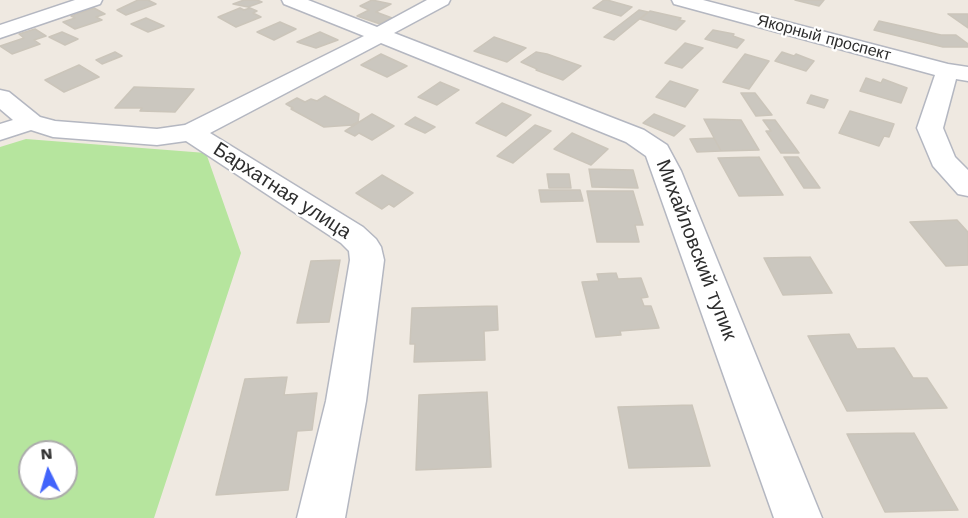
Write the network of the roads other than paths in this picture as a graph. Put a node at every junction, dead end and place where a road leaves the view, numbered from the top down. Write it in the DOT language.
graph roads {
  1 [pos="93,0"];
  2 [pos="291,0"];
  3 [pos="441,0"];
  4 [pos="681,0"];
  5 [pos="0,32"];
  6 [pos="379,35"];
  7 [pos="957,72"];
  8 [pos="0,97"];
  9 [pos="31,122"];
  10 [pos="0,132"];
  11 [pos="191,132"];
  12 [pos="968,187"];
  13 [pos="321,518"];
  14 [pos="798,518"];
  1 -- 5 [label="street"];
  2 -- 6 [label="street, Михайловский тупик"];
  3 -- 6 [label="street"];
  4 -- 7 [label="street, Якорный проспект"];
  6 -- 11 [label="street"];
  6 -- 14 [label="street, Михайловский тупик"];
  7 -- 12 [label="street"];
  8 -- 9 [label="street"];
  9 -- 10 [label="street"];
  9 -- 11 [label="street, Бархатная улица"];
  11 -- 13 [label="street, Бархатная улица"];
}
